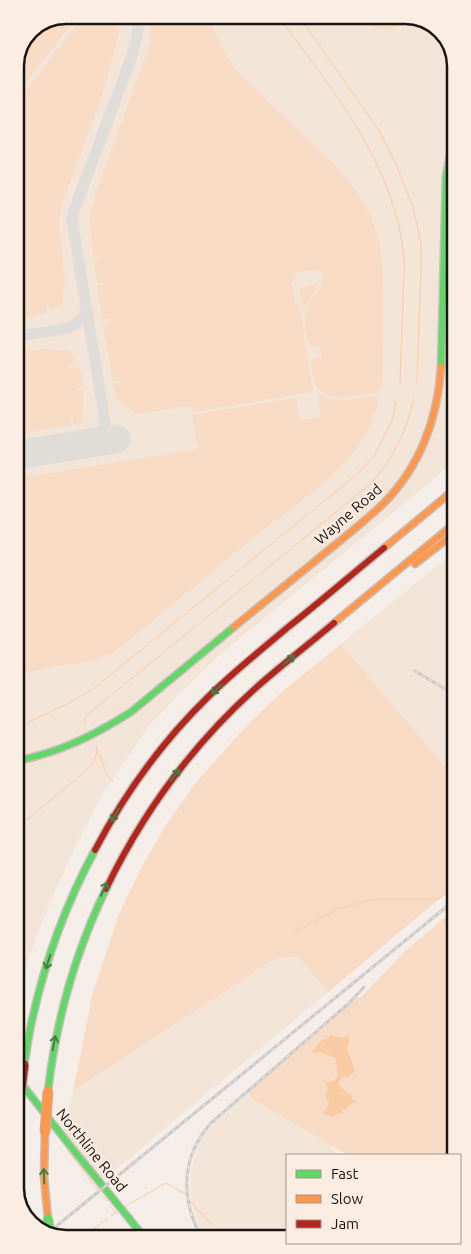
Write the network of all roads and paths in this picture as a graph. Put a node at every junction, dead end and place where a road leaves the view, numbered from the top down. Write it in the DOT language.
graph roads {
  1 [pos="447,169"];
  2 [pos="447,489"];
  3 [pos="447,496"];
  4 [pos="447,530"];
  5 [pos="447,539"];
  6 [pos="327,595"];
  7 [pos="345,614"];
  8 [pos="24,760"];
  9 [pos="24,1065"];
  10 [pos="24,1087"];
  11 [pos="48,1226"];
  12 [pos="138,1230"];
  1 -- 8 [label="main road, Wayne Road"];
  2 -- 6 [label="main road"];
  3 -- 6 [label="main road"];
  4 -- 7 [label="main road"];
  5 -- 7 [label="main road"];
  6 -- 9 [label="main road, one-way, bridge"];
  11 -- 7 [label="main road, one-way, bridge"];
  10 -- 12 [label="main road, Northline Road"];
}
